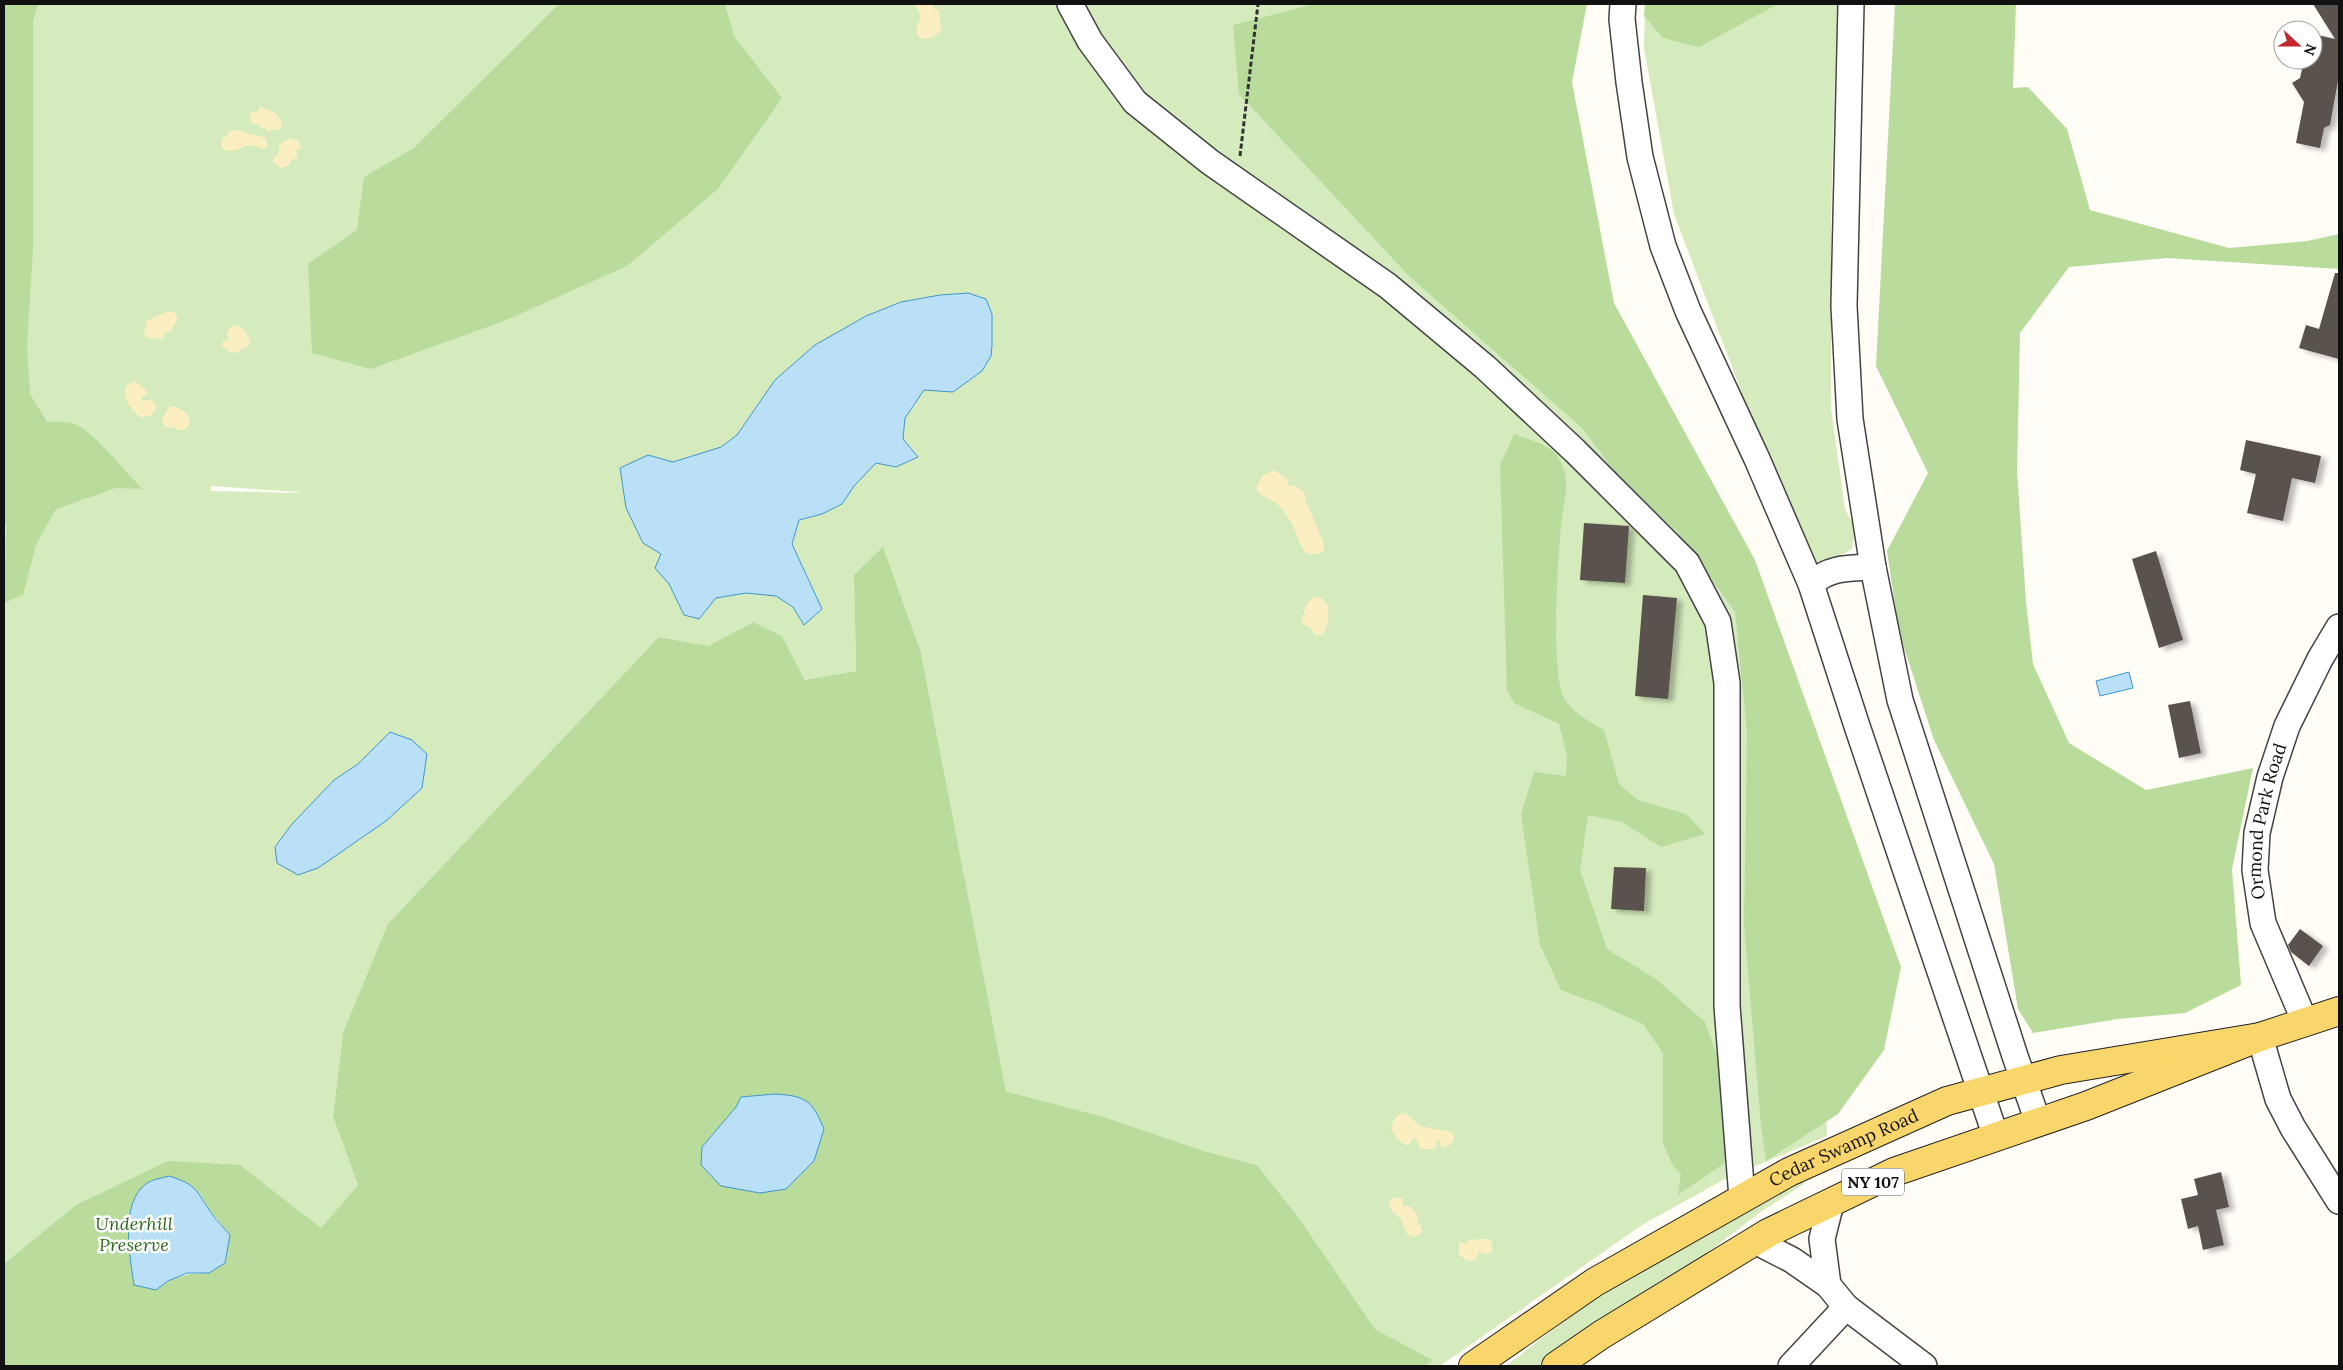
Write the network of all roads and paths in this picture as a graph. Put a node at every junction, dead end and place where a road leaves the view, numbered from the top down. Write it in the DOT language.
graph roads {
  1 [pos="1070,4"];
  2 [pos="1258,4"];
  3 [pos="1623,4"];
  4 [pos="1851,4"];
  5 [pos="1237,181"];
  6 [pos="1873,567"];
  7 [pos="1811,584"];
  8 [pos="2339,627"];
  9 [pos="2339,1011"];
  10 [pos="2305,1022"];
  11 [pos="2260,1037"];
  12 [pos="2023,1080"];
  13 [pos="1980,1092"];
  14 [pos="2038,1122"];
  15 [pos="1996,1137"];
  16 [pos="1742,1198"];
  17 [pos="2339,1201"];
  18 [pos="1831,1203"];
  19 [pos="1755,1241"];
  20 [pos="1828,1285"];
  21 [pos="1846,1306"];
  22 [pos="1472,1366"];
  23 [pos="1556,1366"];
  24 [pos="1790,1366"];
  25 [pos="1924,1366"];
  1 -- 5 [label="street"];
  2 -- 5 [label="path"];
  3 -- 7 [label="street"];
  4 -- 6 [label="street"];
  5 -- 16 [label="street"];
  6 -- 7 [label="street"];
  6 -- 12 [label="street"];
  7 -- 13 [label="street"];
  8 -- 10 [label="street, Ormond Park Road"];
  9 -- 10 [label="main road, Cedar Swamp Road / NY 107"];
  10 -- 11 [label="main road, Cedar Swamp Road / NY 107"];
  11 -- 12 [label="main road, Cedar Swamp Road / NY 107"];
  11 -- 14 [label="main road, Cedar Swamp Road / NY 107"];
  11 -- 17 [label="street"];
  12 -- 13 [label="main road, Cedar Swamp Road / NY 107"];
  12 -- 14 [label="street"];
  13 -- 15 [label="street"];
  13 -- 16 [label="main road, Cedar Swamp Road / NY 107"];
  14 -- 15 [label="main road, Cedar Swamp Road / NY 107"];
  15 -- 18 [label="main road, Cedar Swamp Road / NY 107"];
  16 -- 22 [label="main road, Cedar Swamp Road / NY 107"];
  18 -- 19 [label="main road, Cedar Swamp Road / NY 107"];
  18 -- 20 [label="street"];
  19 -- 20 [label="street"];
  19 -- 23 [label="main road, Cedar Swamp Road / NY 107"];
  20 -- 21 [label="street"];
  21 -- 24 [label="street"];
  21 -- 25 [label="street"];
}
